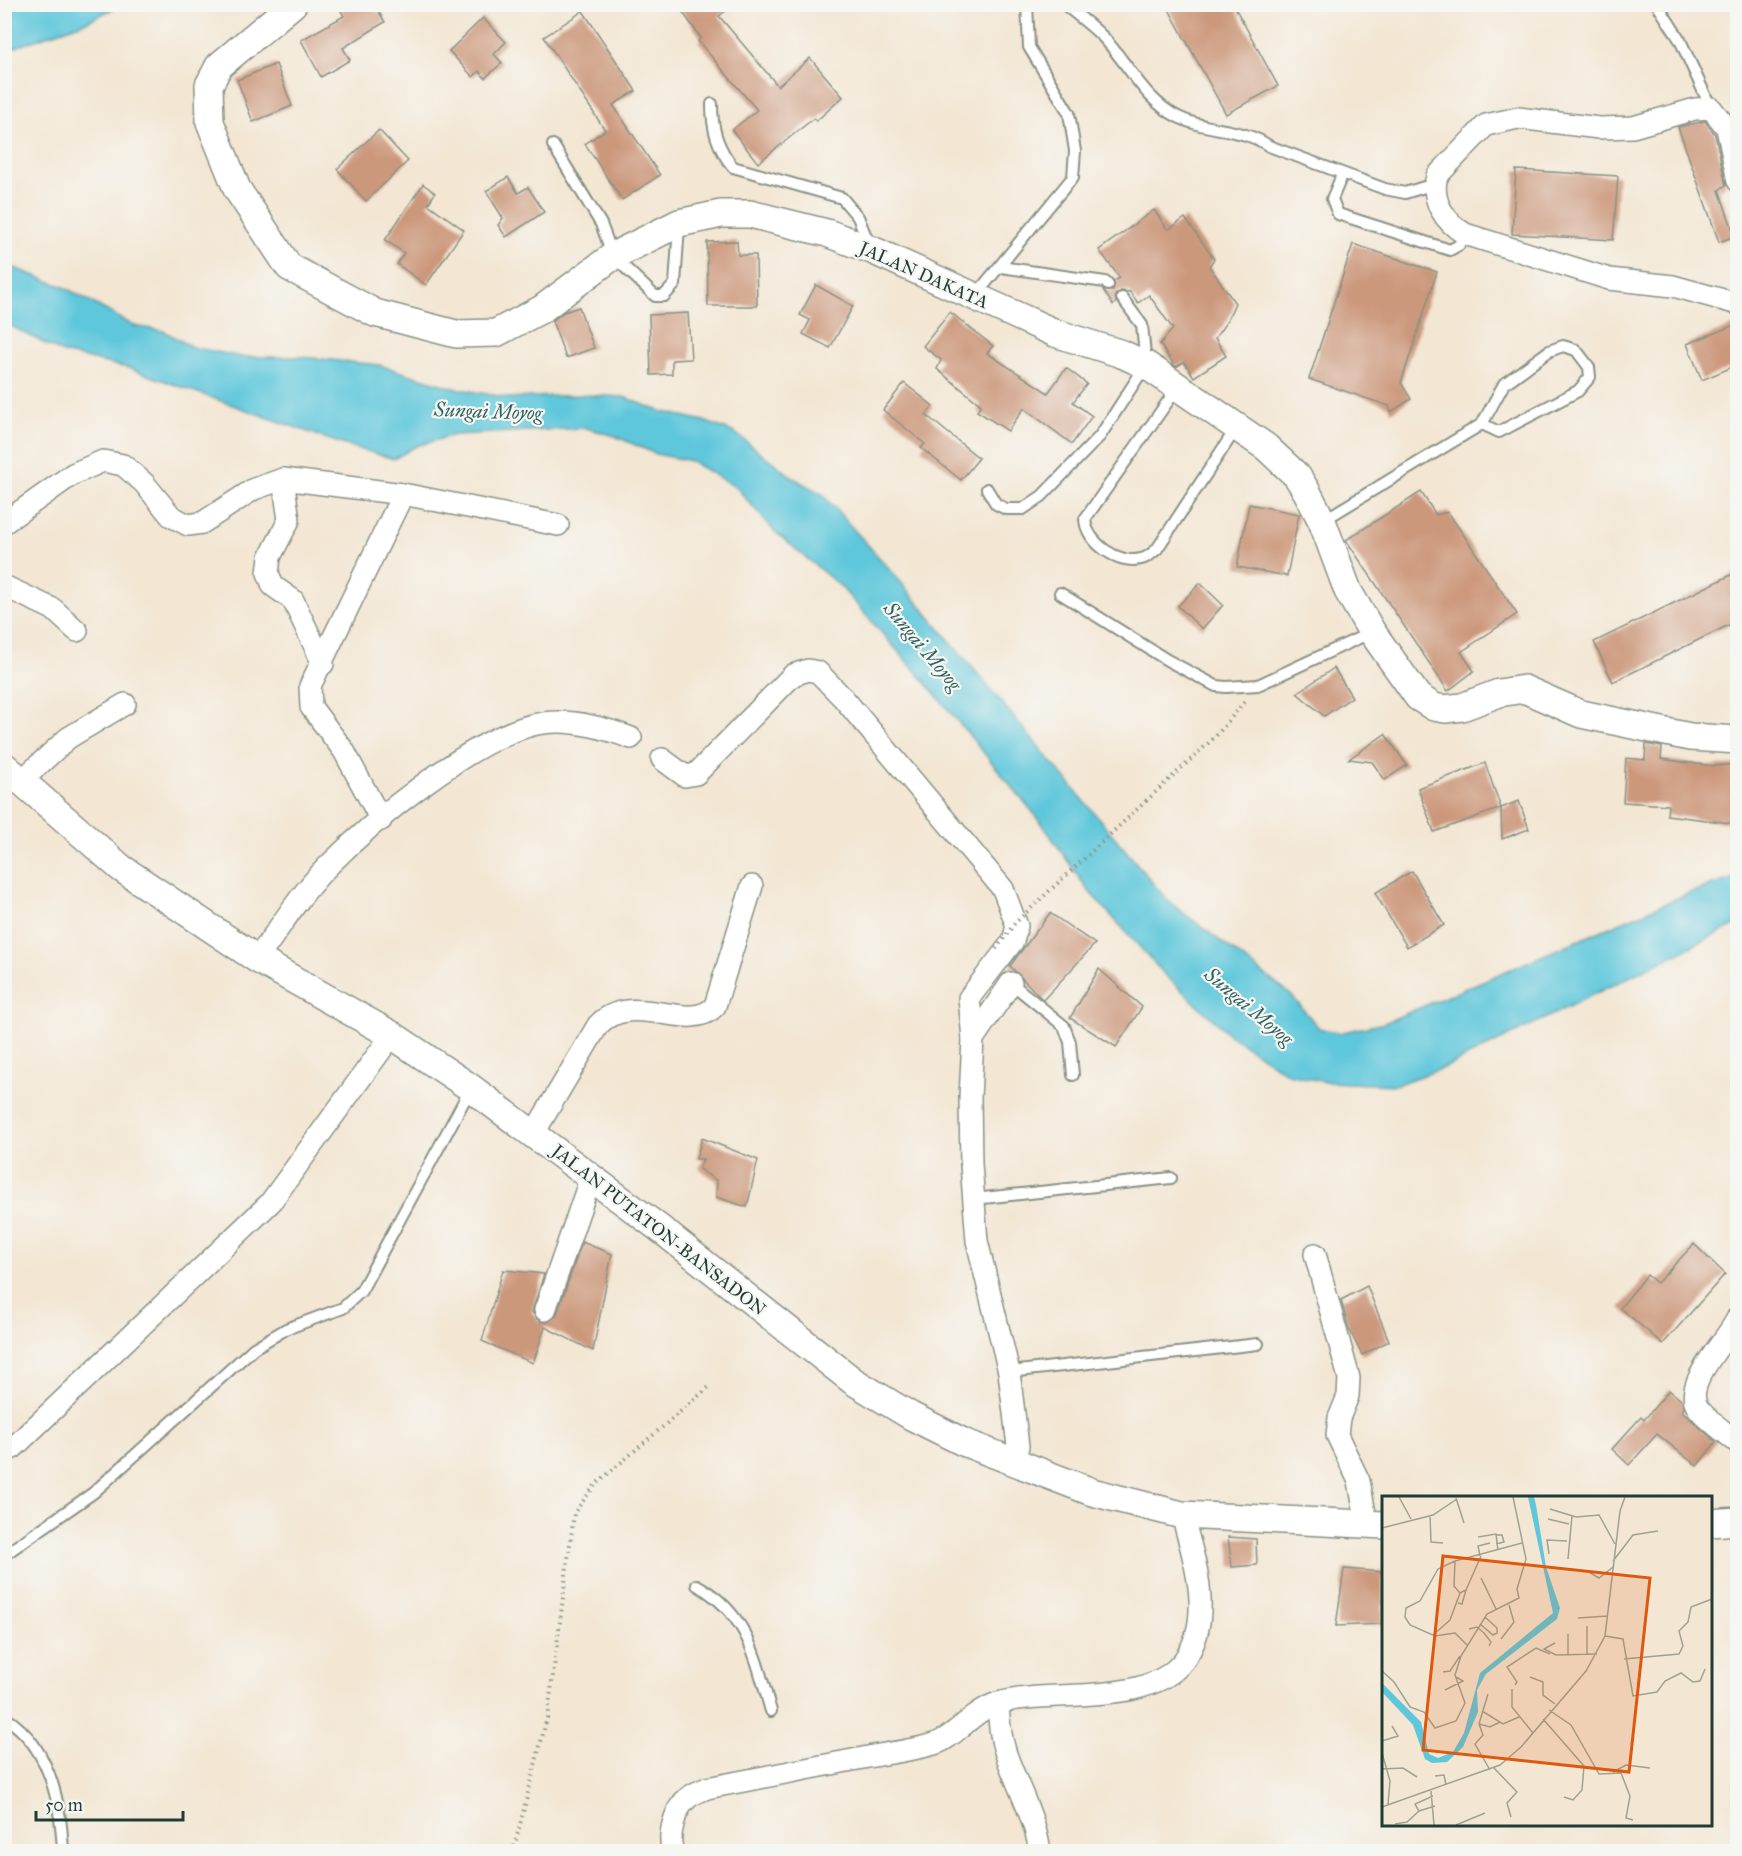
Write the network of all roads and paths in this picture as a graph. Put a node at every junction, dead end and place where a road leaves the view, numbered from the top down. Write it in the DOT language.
graph roads {
  1 [pos="293,4"];
  2 [pos="1027,4"];
  3 [pos="1064,4"];
  4 [pos="1657,4"];
  5 [pos="712,104"];
  6 [pos="1711,108"];
  7 [pos="554,145"];
  8 [pos="1342,175"];
  9 [pos="1737,181"];
  10 [pos="1434,184"];
  11 [pos="679,223"];
  12 [pos="1465,234"];
  13 [pos="872,250"];
  14 [pos="613,256"];
  15 [pos="1001,267"];
  16 [pos="1108,285"];
  17 [pos="974,297"];
  18 [pos="1122,298"];
  19 [pos="1737,304"];
  20 [pos="1146,365"];
  21 [pos="1178,387"];
  22 [pos="1482,424"];
  23 [pos="1237,427"];
  24 [pos="283,479"];
  25 [pos="987,489"];
  26 [pos="403,494"];
  27 [pos="1322,521"];
  28 [pos="4,524"];
  29 [pos="558,525"];
  30 [pos="4,586"];
  31 [pos="1060,593"];
  32 [pos="76,631"];
  33 [pos="1372,632"];
  34 [pos="322,664"];
  35 [pos="1258,685"];
  36 [pos="125,704"];
  37 [pos="631,738"];
  38 [pos="1737,740"];
  39 [pos="662,759"];
  40 [pos="12,773"];
  41 [pos="381,820"];
  42 [pos="752,886"];
  43 [pos="996,949"];
  44 [pos="257,959"];
  45 [pos="1011,983"];
  46 [pos="392,1035"];
  47 [pos="973,1039"];
  48 [pos="1073,1076"];
  49 [pos="471,1088"];
  50 [pos="534,1133"];
  51 [pos="591,1177"];
  52 [pos="1172,1178"];
  53 [pos="974,1199"];
  54 [pos="1315,1254"];
  55 [pos="545,1310"];
  56 [pos="1737,1317"];
  57 [pos="1258,1344"];
  58 [pos="1009,1372"];
  59 [pos="709,1387"];
  60 [pos="1737,1443"];
  61 [pos="4,1452"];
  62 [pos="1015,1461"];
  63 [pos="1182,1515"];
  64 [pos="1737,1521"];
  65 [pos="1712,1523"];
  66 [pos="1375,1524"];
  67 [pos="4,1555"];
  68 [pos="697,1585"];
  69 [pos="998,1703"];
  70 [pos="771,1711"];
  71 [pos="4,1717"];
  72 [pos="63,1851"];
  73 [pos="513,1851"];
  74 [pos="673,1851"];
  75 [pos="1040,1851"];
  1 -- 14 [label="street, JALAN DAKATA"];
  2 -- 15 [label="lane"];
  3 -- 8 [label="lane"];
  4 -- 6 [label="lane"];
  5 -- 13 [label="lane"];
  6 -- 9 [label="street"];
  6 -- 10 [label="street"];
  7 -- 14 [label="lane"];
  8 -- 10 [label="lane"];
  8 -- 12 [label="lane"];
  10 -- 12 [label="street"];
  11 -- 13 [label="street, JALAN DAKATA"];
  11 -- 14 [label="street, JALAN DAKATA"];
  11 -- 14 [label="lane"];
  12 -- 19 [label="street"];
  13 -- 17 [label="street, JALAN DAKATA"];
  15 -- 16 [label="lane"];
  15 -- 17 [label="lane"];
  17 -- 20 [label="street, JALAN DAKATA"];
  18 -- 20 [label="lane"];
  20 -- 21 [label="street, JALAN DAKATA"];
  20 -- 25 [label="lane"];
  21 -- 23 [label="street, JALAN DAKATA"];
  21 -- 23 [label="lane"];
  22 -- 22 [label="lane"];
  22 -- 27 [label="lane"];
  23 -- 27 [label="street, JALAN DAKATA"];
  24 -- 26 [label="street"];
  24 -- 28 [label="street"];
  24 -- 34 [label="street"];
  26 -- 29 [label="street"];
  26 -- 34 [label="street"];
  27 -- 33 [label="street, JALAN DAKATA"];
  30 -- 32 [label="street"];
  31 -- 35 [label="lane"];
  33 -- 35 [label="lane"];
  33 -- 38 [label="street, JALAN DAKATA"];
  34 -- 41 [label="street"];
  35 -- 43 [label="path, bridge"];
  36 -- 40 [label="street"];
  37 -- 41 [label="street"];
  39 -- 47 [label="street"];
  40 -- 44 [label="street, JALAN PUTATON-BANSADON"];
  41 -- 44 [label="street"];
  42 -- 50 [label="street"];
  44 -- 46 [label="street, JALAN PUTATON-BANSADON"];
  45 -- 47 [label="street"];
  45 -- 48 [label="lane"];
  46 -- 49 [label="street, JALAN PUTATON-BANSADON"];
  46 -- 61 [label="street"];
  47 -- 53 [label="street"];
  49 -- 50 [label="street, JALAN PUTATON-BANSADON"];
  49 -- 67 [label="lane"];
  50 -- 51 [label="street, JALAN PUTATON-BANSADON"];
  51 -- 55 [label="street"];
  51 -- 62 [label="street, JALAN PUTATON-BANSADON"];
  52 -- 53 [label="lane"];
  53 -- 58 [label="street"];
  54 -- 66 [label="street"];
  56 -- 60 [label="street"];
  57 -- 58 [label="lane"];
  58 -- 62 [label="street"];
  59 -- 73 [label="path"];
  62 -- 63 [label="street, JALAN PUTATON-BANSADON"];
  63 -- 66 [label="street, JALAN PUTATON-BANSADON"];
  63 -- 69 [label="street"];
  64 -- 65 [label="street"];
  68 -- 70 [label="lane"];
  69 -- 74 [label="street"];
  69 -- 75 [label="street"];
  71 -- 72 [label="lane"];
}
